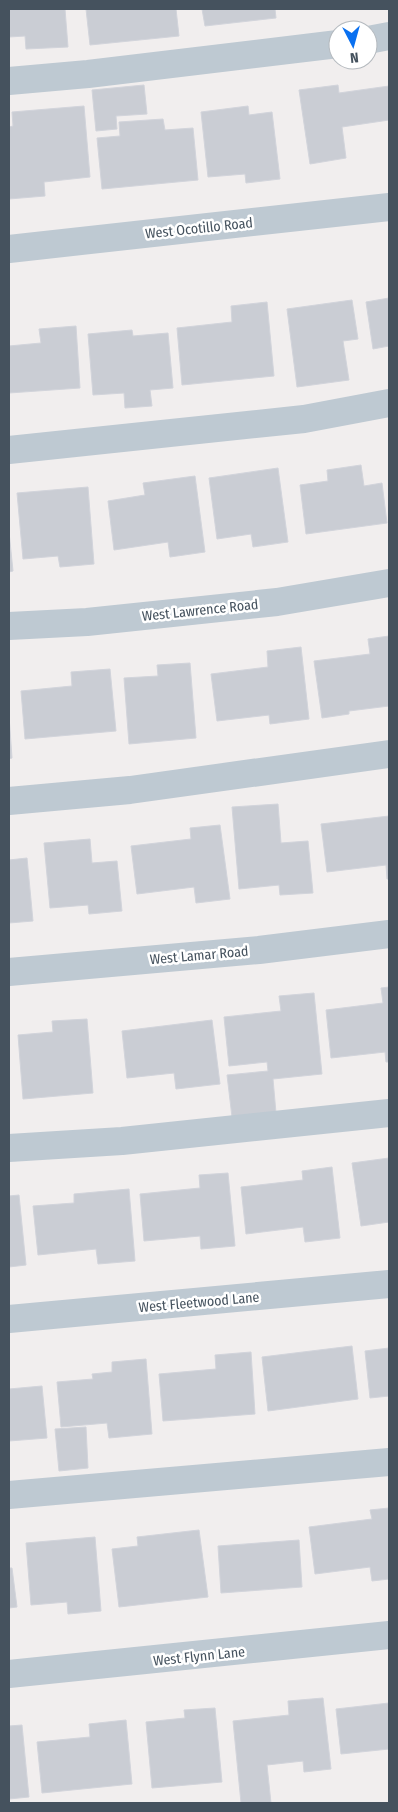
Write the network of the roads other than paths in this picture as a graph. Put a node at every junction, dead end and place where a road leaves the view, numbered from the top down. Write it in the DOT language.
graph roads {
  1 [pos="328,45"];
  2 [pos="9,81"];
  3 [pos="389,207"];
  4 [pos="9,249"];
  5 [pos="389,403"];
  6 [pos="9,450"];
  7 [pos="389,583"];
  8 [pos="9,626"];
  9 [pos="389,754"];
  10 [pos="9,801"];
  11 [pos="389,934"];
  12 [pos="9,972"];
  13 [pos="389,1113"];
  14 [pos="9,1148"];
  15 [pos="389,1284"];
  16 [pos="9,1319"];
  17 [pos="389,1462"];
  18 [pos="9,1495"];
  19 [pos="389,1636"];
  20 [pos="9,1674"];
  1 -- 2 [label="street"];
  3 -- 4 [label="street, West Ocotillo Road"];
  5 -- 6 [label="street"];
  7 -- 8 [label="street, West Lawrence Road"];
  9 -- 10 [label="street"];
  11 -- 12 [label="street, West Lamar Road"];
  13 -- 14 [label="street"];
  15 -- 16 [label="street, West Fleetwood Lane"];
  17 -- 18 [label="street"];
  19 -- 20 [label="street, West Flynn Lane"];
}
